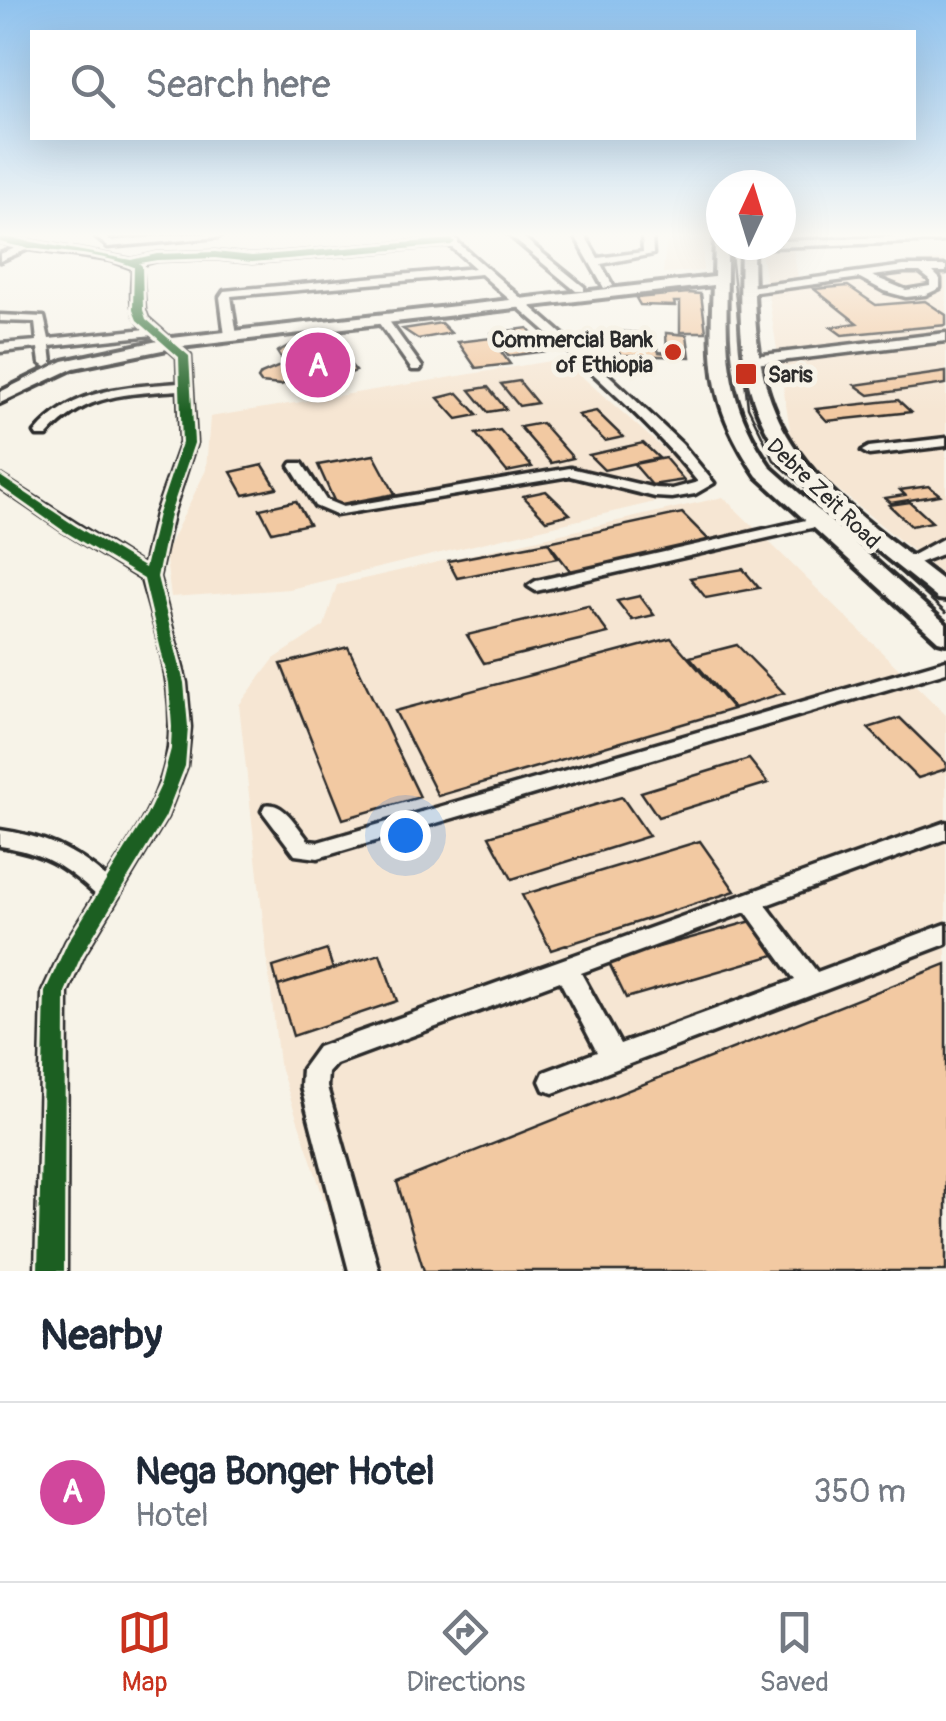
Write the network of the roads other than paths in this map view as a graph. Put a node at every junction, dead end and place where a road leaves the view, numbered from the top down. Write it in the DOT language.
graph roads {
  1 [pos="139,293"];
  2 [pos="228,293"];
  3 [pos="507,293"];
  4 [pos="555,293"];
  5 [pos="572,293"];
  6 [pos="719,293"];
  7 [pos="748,293"];
  8 [pos="515,300"];
  9 [pos="0,318"];
  10 [pos="382,320"];
  11 [pos="230,334"];
  12 [pos="946,337"];
  13 [pos="161,338"];
  14 [pos="43,344"];
  15 [pos="0,348"];
  16 [pos="755,360"];
  17 [pos="46,363"];
  18 [pos="416,366"];
  19 [pos="184,386"];
  20 [pos="0,387"];
  21 [pos="0,398"];
  22 [pos="42,433"];
  23 [pos="946,442"];
  24 [pos="869,451"];
  25 [pos="297,466"];
  26 [pos="0,480"];
  27 [pos="819,522"];
  28 [pos="946,542"];
  29 [pos="908,562"];
  30 [pos="150,577"];
  31 [pos="536,586"];
  32 [pos="946,594"];
  33 [pos="946,636"];
  34 [pos="946,666"];
  35 [pos="272,811"];
  36 [pos="946,830"];
  37 [pos="0,838"];
  38 [pos="109,893"];
  39 [pos="750,902"];
  40 [pos="946,934"];
  41 [pos="566,968"];
  42 [pos="812,984"];
  43 [pos="614,1058"];
  44 [pos="553,1081"];
  45 [pos="51,1271"];
  46 [pos="364,1271"];
  1 -- 13 [label="street"];
  2 -- 11 [label="street"];
  3 -- 8 [label="street"];
  4 -- 8 [label="main road"];
  5 -- 8 [label="main road"];
  6 -- 27 [label="main road, Debre Zeit Road"];
  7 -- 16 [label="main road, Debre Zeit Road"];
  8 -- 10 [label="main road"];
  8 -- 11 [label="main road"];
  8 -- 25 [label="street"];
  9 -- 14 [label="street"];
  10 -- 11 [label="main road"];
  10 -- 18 [label="street"];
  11 -- 13 [label="main road"];
  12 -- 16 [label="street"];
  13 -- 14 [label="street"];
  13 -- 17 [label="main road"];
  13 -- 19 [label="street"];
  13 -- 21 [label="main road"];
  14 -- 15 [label="street"];
  14 -- 17 [label="street"];
  16 -- 29 [label="main road, Debre Zeit Road"];
  17 -- 20 [label="main road"];
  19 -- 22 [label="street"];
  19 -- 30 [label="street"];
  23 -- 24 [label="street"];
  26 -- 30 [label="street"];
  27 -- 31 [label="street"];
  27 -- 33 [label="main road, Debre Zeit Road"];
  28 -- 29 [label="street"];
  29 -- 32 [label="main road, Debre Zeit Road"];
  30 -- 38 [label="street"];
  34 -- 35 [label="street"];
  36 -- 39 [label="street"];
  37 -- 38 [label="street"];
  38 -- 45 [label="street"];
  39 -- 41 [label="street"];
  39 -- 42 [label="street"];
  40 -- 42 [label="street"];
  41 -- 43 [label="street"];
  41 -- 46 [label="street"];
  42 -- 43 [label="street"];
  43 -- 44 [label="street"];
}
